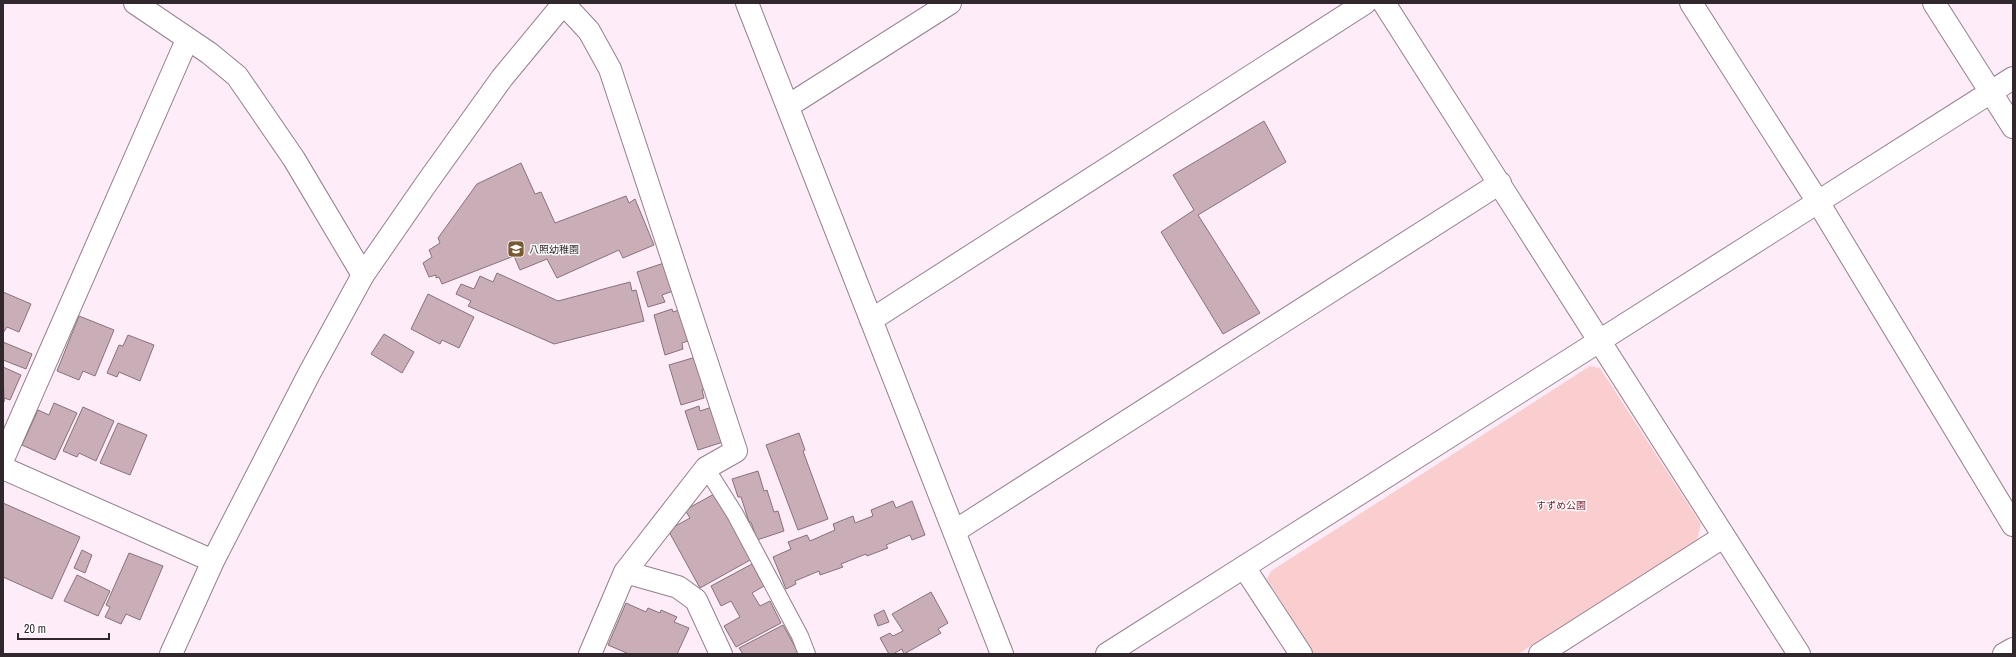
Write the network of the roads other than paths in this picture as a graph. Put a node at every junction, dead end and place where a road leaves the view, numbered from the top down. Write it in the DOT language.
graph roads {
  1 [pos="135,3"];
  2 [pos="747,3"];
  3 [pos="950,3"];
  4 [pos="1365,3"];
  5 [pos="1384,3"];
  6 [pos="1691,3"];
  7 [pos="1934,3"];
  8 [pos="558,5"];
  9 [pos="187,40"];
  10 [pos="2013,78"];
  11 [pos="1991,92"];
  12 [pos="788,106"];
  13 [pos="2013,126"];
  14 [pos="1500,183"];
  15 [pos="1818,202"];
  16 [pos="363,275"];
  17 [pos="871,320"];
  18 [pos="1599,340"];
  19 [pos="3,459"];
  20 [pos="3,468"];
  21 [pos="706,468"];
  22 [pos="2013,525"];
  23 [pos="955,531"];
  24 [pos="1723,537"];
  25 [pos="213,561"];
  26 [pos="1244,567"];
  27 [pos="625,572"];
  28 [pos="2013,649"];
  29 [pos="171,654"];
  30 [pos="590,654"];
  31 [pos="721,654"];
  32 [pos="807,654"];
  33 [pos="1002,654"];
  34 [pos="1107,654"];
  35 [pos="1301,654"];
  36 [pos="1540,654"];
  37 [pos="1799,654"];
  38 [pos="2004,654"];
  1 -- 9 [label="street"];
  2 -- 12 [label="street"];
  3 -- 12 [label="street"];
  4 -- 17 [label="street"];
  5 -- 14 [label="street"];
  6 -- 15 [label="street"];
  7 -- 11 [label="street"];
  8 -- 16 [label="street"];
  8 -- 21 [label="street"];
  9 -- 16 [label="street"];
  9 -- 19 [label="street"];
  10 -- 11 [label="street"];
  11 -- 13 [label="street"];
  11 -- 15 [label="street"];
  12 -- 17 [label="street"];
  14 -- 18 [label="street"];
  14 -- 23 [label="street"];
  15 -- 18 [label="street"];
  15 -- 22 [label="street"];
  16 -- 25 [label="street"];
  17 -- 23 [label="street"];
  18 -- 24 [label="street"];
  18 -- 26 [label="street"];
  20 -- 25 [label="street"];
  21 -- 27 [label="street"];
  21 -- 32 [label="lane"];
  23 -- 33 [label="street"];
  24 -- 36 [label="street"];
  24 -- 37 [label="street"];
  25 -- 29 [label="street"];
  26 -- 34 [label="street"];
  26 -- 35 [label="street"];
  27 -- 30 [label="street"];
  27 -- 31 [label="street"];
  28 -- 38 [label="street"];
}
